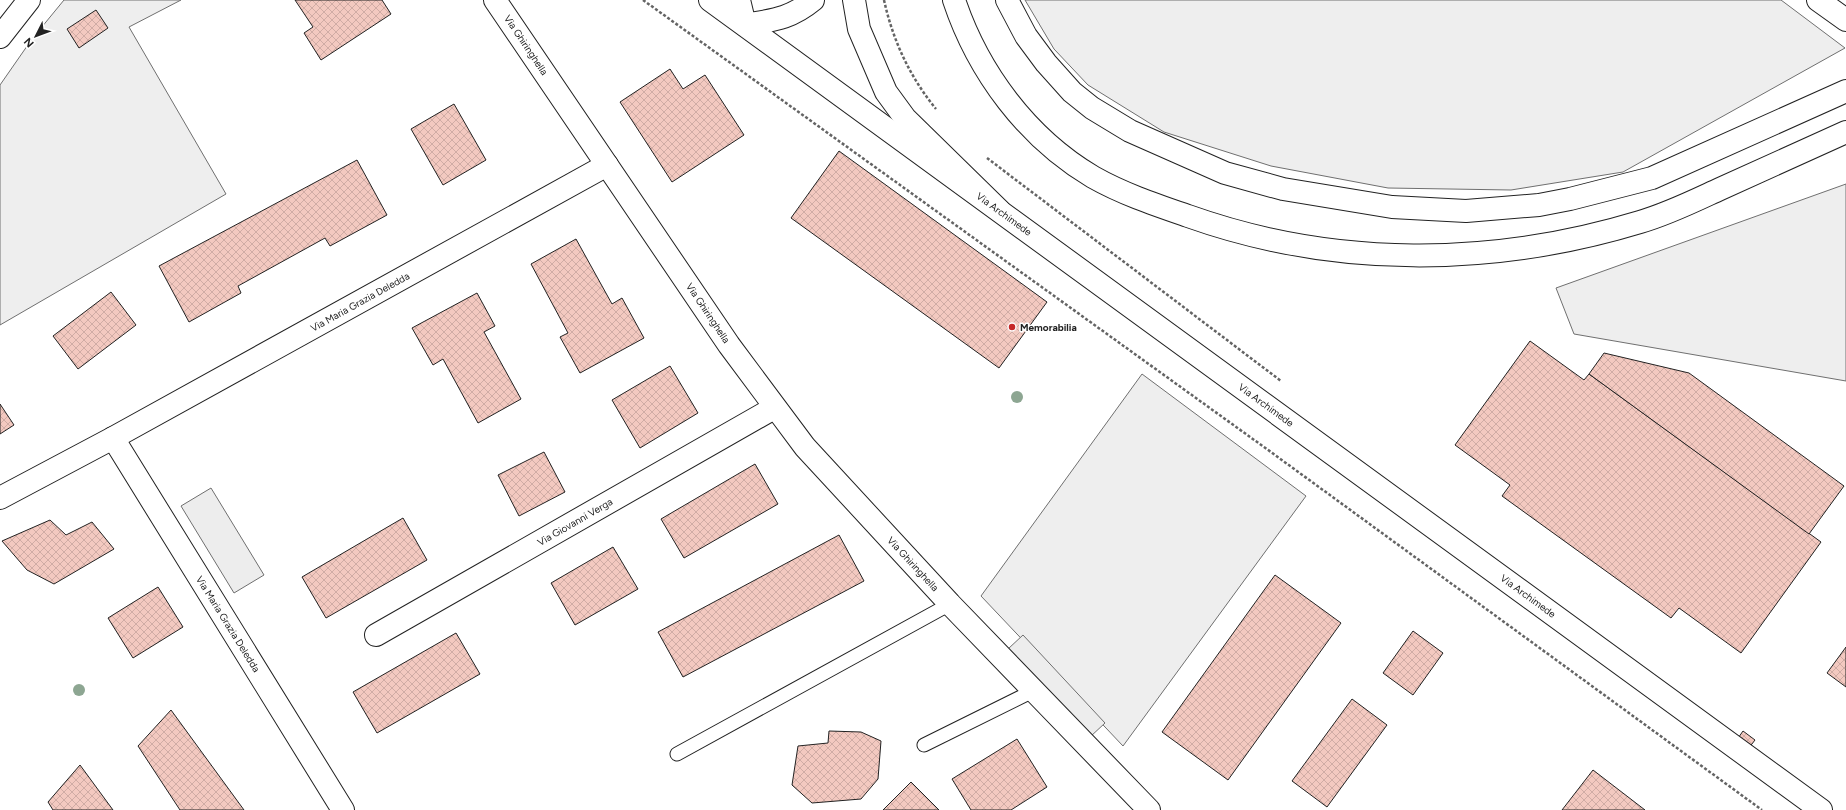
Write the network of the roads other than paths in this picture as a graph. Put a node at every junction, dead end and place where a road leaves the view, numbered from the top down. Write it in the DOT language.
graph roads {
  1 [pos="29,0"];
  2 [pos="495,0"];
  3 [pos="710,0"];
  4 [pos="739,0"];
  5 [pos="813,0"];
  6 [pos="854,0"];
  7 [pos="954,0"];
  8 [pos="1007,0"];
  9 [pos="1818,0"];
  10 [pos="1846,20"];
  11 [pos="745,25"];
  12 [pos="0,37"];
  13 [pos="1846,91"];
  14 [pos="1846,132"];
  15 [pos="607,166"];
  16 [pos="999,210"];
  17 [pos="774,408"];
  18 [pos="112,438"];
  19 [pos="0,498"];
  20 [pos="950,604"];
  21 [pos="376,635"];
  22 [pos="1032,691"];
  23 [pos="924,745"];
  24 [pos="677,754"];
  25 [pos="343,810"];
  26 [pos="1149,810"];
  27 [pos="1821,810"];
  1 -- 12 [label="main road"];
  2 -- 15 [label="main road, Via Ghiringhella"];
  3 -- 11 [label="main road, Via Archimede"];
  4 -- 11 [label="main road"];
  5 -- 11 [label="main road"];
  6 -- 16 [label="main road"];
  7 -- 14 [label="main road"];
  8 -- 13 [label="main road"];
  9 -- 10 [label="main road"];
  11 -- 16 [label="main road, Via Archimede"];
  15 -- 17 [label="main road, Via Ghiringhella"];
  15 -- 18 [label="main road, Via Maria Grazia Deledda"];
  16 -- 27 [label="main road, Via Archimede"];
  17 -- 20 [label="main road, Via Ghiringhella"];
  17 -- 21 [label="main road, Via Giovanni Verga"];
  18 -- 19 [label="main road, Via Maria Grazia Deledda"];
  18 -- 25 [label="main road, Via Maria Grazia Deledda"];
  20 -- 22 [label="main road, Via Ghiringhella"];
  20 -- 24 [label="lane"];
  22 -- 23 [label="lane"];
  22 -- 26 [label="main road, Via Ghiringhella"];
}
